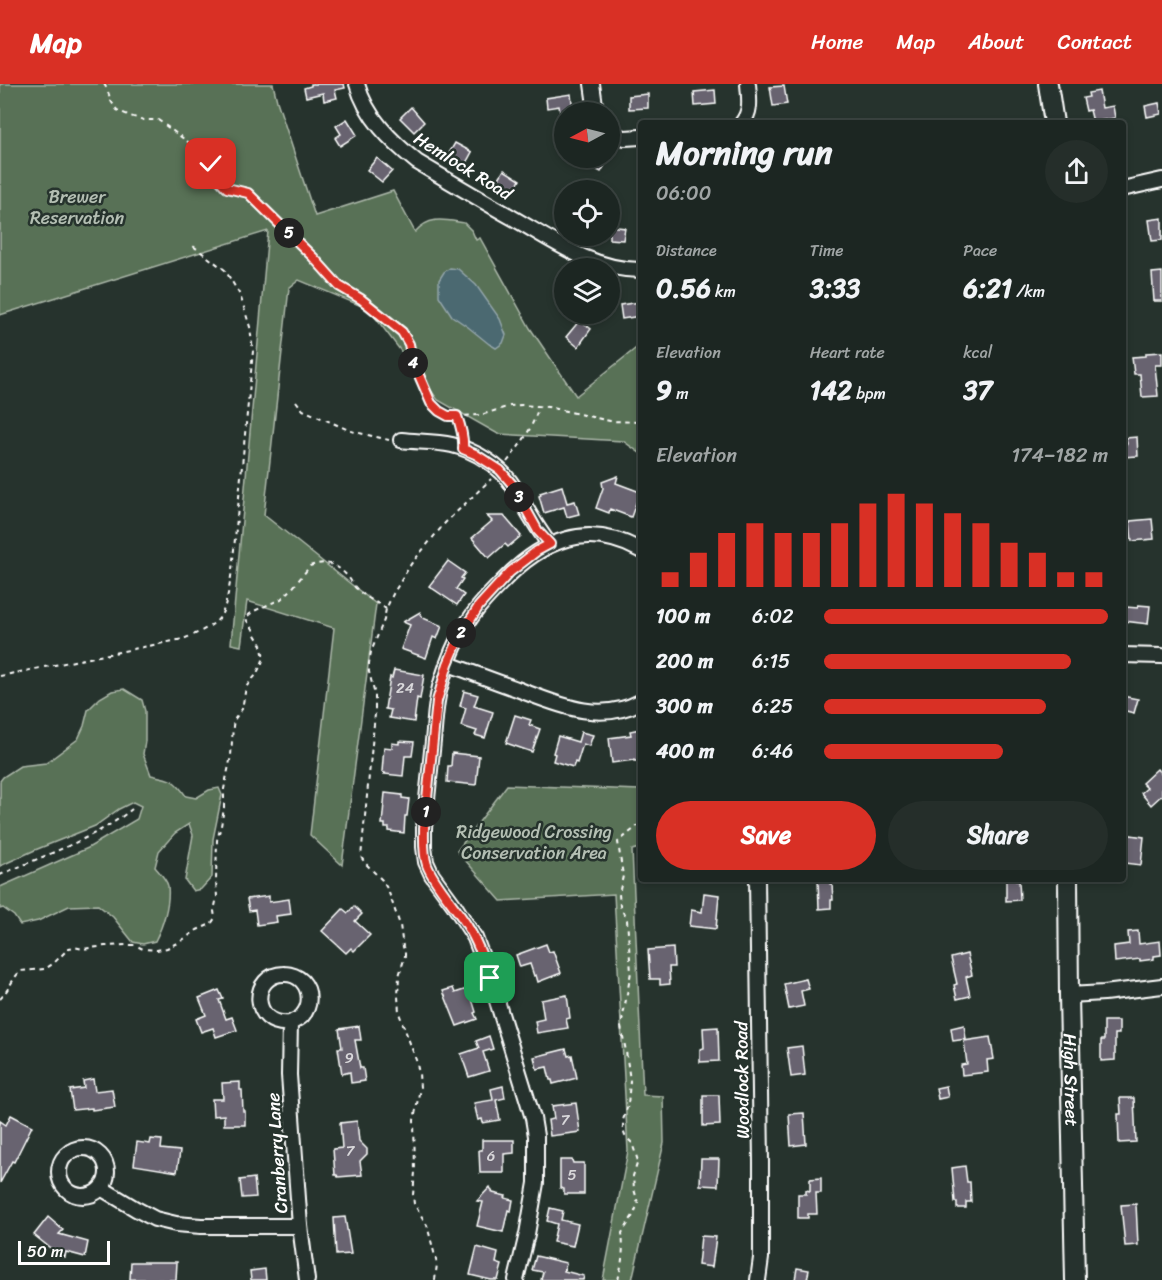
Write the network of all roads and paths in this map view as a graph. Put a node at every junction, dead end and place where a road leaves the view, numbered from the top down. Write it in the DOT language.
graph roads {
  1 [pos="104,84"];
  2 [pos="357,84"];
  3 [pos="592,84"];
  4 [pos="748,84"];
  5 [pos="1048,84"];
  6 [pos="595,102"];
  7 [pos="744,120"];
  8 [pos="1054,120"];
  9 [pos="620,137"];
  10 [pos="638,137"];
  11 [pos="1162,180"];
  12 [pos="1126,188"];
  13 [pos="193,246"];
  14 [pos="638,270"];
  15 [pos="296,402"];
  16 [pos="457,416"];
  17 [pos="638,422"];
  18 [pos="401,440"];
  19 [pos="463,449"];
  20 [pos="550,544"];
  21 [pos="638,549"];
  22 [pos="386,609"];
  23 [pos="1126,656"];
  24 [pos="1162,656"];
  25 [pos="448,664"];
  26 [pos="0,676"];
  27 [pos="638,703"];
  28 [pos="132,809"];
  29 [pos="638,826"];
  30 [pos="0,875"];
  31 [pos="757,882"];
  32 [pos="1068,882"];
  33 [pos="1162,986"];
  34 [pos="1069,995"];
  35 [pos="0,999"];
  36 [pos="290,1023"];
  37 [pos="101,1188"];
  38 [pos="300,1226"];
  39 [pos="307,1280"];
  40 [pos="516,1280"];
  41 [pos="618,1280"];
  42 [pos="758,1280"];
  43 [pos="1075,1280"];
  1 -- 16 [label="path"];
  2 -- 14 [label="street, Hemlock Road"];
  3 -- 6 [label="street"];
  4 -- 7 [label="street"];
  5 -- 8 [label="main road"];
  9 -- 10 [label="street"];
  11 -- 12 [label="street"];
  13 -- 26 [label="path"];
  15 -- 18 [label="path"];
  16 -- 17 [label="path"];
  16 -- 19 [label="path"];
  18 -- 19 [label="street"];
  19 -- 20 [label="street"];
  20 -- 21 [label="street"];
  20 -- 25 [label="street"];
  22 -- 35 [label="path"];
  23 -- 24 [label="street"];
  25 -- 27 [label="street"];
  25 -- 40 [label="street"];
  28 -- 30 [label="path"];
  29 -- 41 [label="path"];
  31 -- 42 [label="street, Woodlock Road"];
  32 -- 34 [label="main road, High Street"];
  33 -- 34 [label="street"];
  34 -- 43 [label="main road, High Street"];
  36 -- 38 [label="street, Cranberry Lane"];
  37 -- 38 [label="street"];
  38 -- 39 [label="street, Cranberry Lane"];
}
